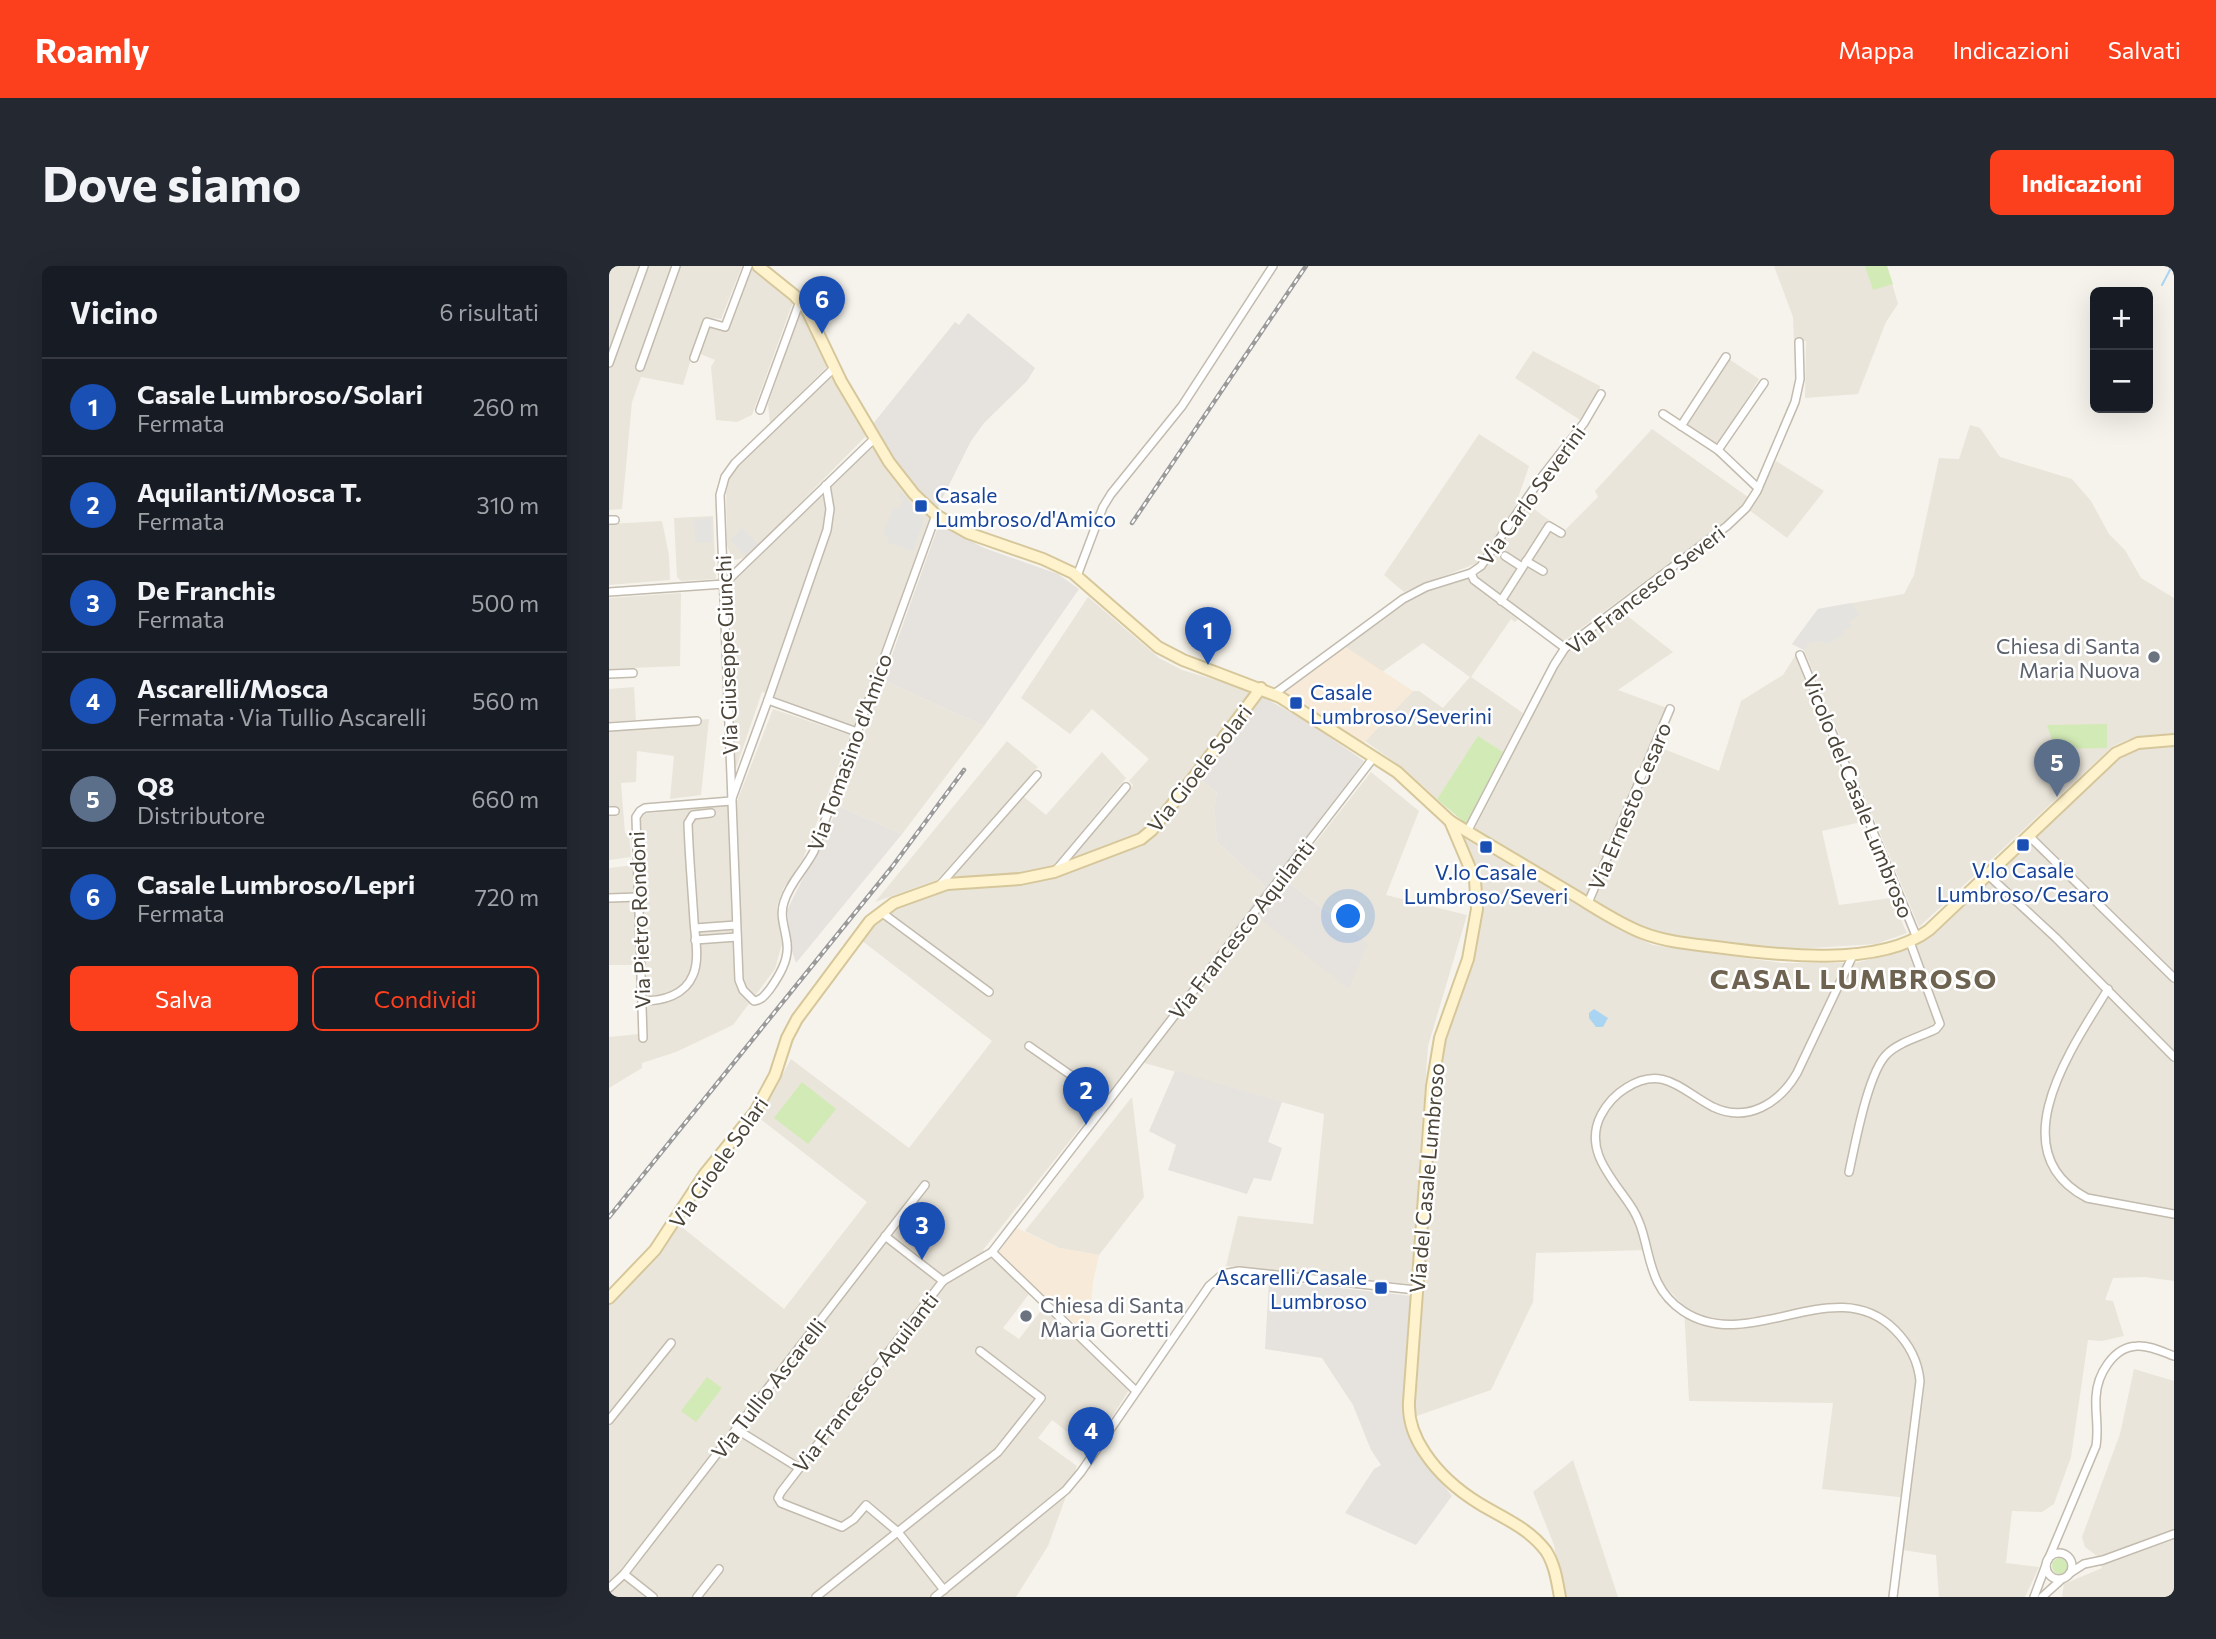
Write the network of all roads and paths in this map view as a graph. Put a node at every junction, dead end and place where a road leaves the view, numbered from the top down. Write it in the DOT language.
graph roads {
  1 [pos="644,266"];
  2 [pos="676,266"];
  3 [pos="747,266"];
  4 [pos="758,266"];
  5 [pos="1273,266"];
  6 [pos="800,301"];
  7 [pos="1799,342"];
  8 [pos="1726,357"];
  9 [pos="694,358"];
  10 [pos="609,363"];
  11 [pos="640,367"];
  12 [pos="834,368"];
  13 [pos="1764,383"];
  14 [pos="1601,394"];
  15 [pos="760,410"];
  16 [pos="1663,414"];
  17 [pos="1681,426"];
  18 [pos="874,438"];
  19 [pos="1718,450"];
  20 [pos="826,485"];
  21 [pos="1758,488"];
  22 [pos="936,515"];
  23 [pos="1561,533"];
  24 [pos="1505,556"];
  25 [pos="1524,564"];
  26 [pos="1543,571"];
  27 [pos="1471,573"];
  28 [pos="1077,576"];
  29 [pos="724,584"];
  30 [pos="609,592"];
  31 [pos="1500,601"];
  32 [pos="1565,648"];
  33 [pos="1800,655"];
  34 [pos="633,673"];
  35 [pos="609,674"];
  36 [pos="1261,688"];
  37 [pos="1274,694"];
  38 [pos="768,700"];
  39 [pos="1670,709"];
  40 [pos="697,721"];
  41 [pos="609,727"];
  42 [pos="857,732"];
  43 [pos="2174,740"];
  44 [pos="1374,757"];
  45 [pos="1037,775"];
  46 [pos="1126,787"];
  47 [pos="731,801"];
  48 [pos="711,813"];
  49 [pos="1450,821"];
  50 [pos="1467,832"];
  51 [pos="2028,835"];
  52 [pos="1054,872"];
  53 [pos="1987,874"];
  54 [pos="938,887"];
  55 [pos="638,897"];
  56 [pos="609,898"];
  57 [pos="1588,903"];
  58 [pos="880,911"];
  59 [pos="736,925"];
  60 [pos="695,928"];
  61 [pos="737,937"];
  62 [pos="695,940"];
  63 [pos="1914,940"];
  64 [pos="1854,953"];
  65 [pos="2174,978"];
  66 [pos="741,988"];
  67 [pos="2108,989"];
  68 [pos="989,992"];
  69 [pos="643,1001"];
  70 [pos="643,1038"];
  71 [pos="1029,1046"];
  72 [pos="2174,1057"];
  73 [pos="1108,1101"];
  74 [pos="1849,1172"];
  75 [pos="925,1185"];
  76 [pos="2174,1214"];
  77 [pos="885,1236"];
  78 [pos="992,1252"];
  79 [pos="943,1281"];
  80 [pos="1416,1290"];
  81 [pos="609,1298"];
  82 [pos="671,1343"];
  83 [pos="979,1352"];
  84 [pos="2174,1356"];
  85 [pos="1136,1391"];
  86 [pos="609,1420"];
  87 [pos="736,1429"];
  88 [pos="799,1468"];
  89 [pos="2061,1531"];
  90 [pos="898,1532"];
  91 [pos="2174,1534"];
  92 [pos="2068,1557"];
  93 [pos="2047,1562"];
  94 [pos="2084,1564"];
  95 [pos="719,1569"];
  96 [pos="2070,1573"];
  97 [pos="624,1574"];
  98 [pos="2062,1578"];
  99 [pos="609,1588"];
  100 [pos="944,1590"];
  101 [pos="653,1597"];
  102 [pos="697,1597"];
  103 [pos="816,1597"];
  104 [pos="935,1597"];
  105 [pos="1560,1597"];
  106 [pos="1893,1597"];
  107 [pos="2034,1597"];
  108 [pos="2042,1597"];
  1 -- 10 [label="street"];
  2 -- 11 [label="street"];
  3 -- 9 [label="street"];
  4 -- 6 [label="street, Via del Casale Lumbroso"];
  5 -- 28 [label="street"];
  6 -- 12 [label="street, Via del Casale Lumbroso"];
  6 -- 15 [label="street"];
  7 -- 21 [label="street, Via Francesco Severi"];
  8 -- 17 [label="street"];
  12 -- 18 [label="street, Via del Casale Lumbroso"];
  12 -- 29 [label="street, Via Giuseppe Giunchi"];
  13 -- 19 [label="street"];
  14 -- 27 [label="street, Via Carlo Severini"];
  16 -- 17 [label="street"];
  17 -- 19 [label="street"];
  18 -- 20 [label="street"];
  18 -- 22 [label="street, Via del Casale Lumbroso"];
  19 -- 21 [label="street"];
  20 -- 29 [label="street"];
  20 -- 38 [label="street"];
  21 -- 32 [label="street, Via Francesco Severi"];
  22 -- 28 [label="street, Via del Casale Lumbroso"];
  22 -- 42 [label="street, Via Tomasino d'Amico"];
  23 -- 25 [label="street"];
  24 -- 25 [label="street"];
  25 -- 26 [label="street"];
  25 -- 31 [label="street"];
  27 -- 31 [label="street"];
  27 -- 37 [label="street, Via Carlo Severini"];
  28 -- 36 [label="street, Via del Casale Lumbroso"];
  29 -- 30 [label="street"];
  29 -- 47 [label="street, Via Giuseppe Giunchi"];
  31 -- 32 [label="street"];
  32 -- 50 [label="street, Via Francesco Severi"];
  33 -- 63 [label="street, Vicolo del Casale Lumbroso"];
  34 -- 35 [label="street"];
  36 -- 37 [label="street, Via del Casale Lumbroso"];
  36 -- 52 [label="street, Via Gioele Solari"];
  37 -- 44 [label="street, Via del Casale Lumbroso"];
  38 -- 42 [label="street"];
  38 -- 47 [label="street"];
  39 -- 57 [label="street, Via Ernesto Cesaro"];
  40 -- 41 [label="street"];
  42 -- 66 [label="street, Via Tomasino d'Amico"];
  43 -- 51 [label="street, Vicolo del Casale Lumbroso"];
  44 -- 49 [label="street, Via del Casale Lumbroso"];
  44 -- 73 [label="street, Via Francesco Aquilanti"];
  45 -- 54 [label="street"];
  46 -- 52 [label="street"];
  47 -- 55 [label="street, Via Pietro Rondoni"];
  47 -- 59 [label="street, Via Giuseppe Giunchi"];
  48 -- 60 [label="street"];
  49 -- 50 [label="street, Vicolo del Casale Lumbroso"];
  49 -- 80 [label="street, Via del Casale Lumbroso"];
  50 -- 57 [label="street, Vicolo del Casale Lumbroso"];
  51 -- 53 [label="street, Vicolo del Casale Lumbroso"];
  51 -- 65 [label="street"];
  52 -- 54 [label="street, Via Gioele Solari"];
  53 -- 63 [label="street, Vicolo del Casale Lumbroso"];
  53 -- 67 [label="street"];
  54 -- 58 [label="street, Via Gioele Solari"];
  55 -- 56 [label="street"];
  55 -- 69 [label="street, Via Pietro Rondoni"];
  57 -- 64 [label="street, Vicolo del Casale Lumbroso"];
  58 -- 68 [label="street"];
  58 -- 81 [label="street, Via Gioele Solari"];
  59 -- 60 [label="street"];
  59 -- 61 [label="street, Via Giuseppe Giunchi"];
  60 -- 62 [label="street"];
  61 -- 62 [label="street"];
  61 -- 66 [label="street, Via Giuseppe Giunchi"];
  62 -- 69 [label="street"];
  63 -- 64 [label="street, Vicolo del Casale Lumbroso"];
  63 -- 74 [label="street"];
  64 -- 106 [label="street"];
  67 -- 72 [label="street"];
  67 -- 76 [label="street"];
  69 -- 70 [label="street, Via Pietro Rondoni"];
  71 -- 73 [label="street"];
  73 -- 78 [label="street, Via Francesco Aquilanti"];
  75 -- 77 [label="street, Via Tullio Ascarelli"];
  77 -- 79 [label="street"];
  77 -- 87 [label="street, Via Tullio Ascarelli"];
  78 -- 79 [label="street, Via Francesco Aquilanti"];
  78 -- 85 [label="street"];
  79 -- 88 [label="street, Via Francesco Aquilanti"];
  80 -- 85 [label="street"];
  80 -- 105 [label="street, Via del Casale Lumbroso"];
  82 -- 86 [label="street"];
  83 -- 90 [label="street"];
  84 -- 89 [label="street"];
  85 -- 100 [label="street"];
  87 -- 88 [label="street"];
  87 -- 97 [label="street, Via Tullio Ascarelli"];
  88 -- 90 [label="street, Via Francesco Aquilanti"];
  89 -- 92 [label="street"];
  89 -- 93 [label="street"];
  90 -- 100 [label="street"];
  90 -- 103 [label="street"];
  91 -- 94 [label="street"];
  92 -- 93 [label="street"];
  92 -- 94 [label="street"];
  92 -- 96 [label="street"];
  93 -- 98 [label="street"];
  93 -- 107 [label="street"];
  94 -- 96 [label="street"];
  95 -- 102 [label="street"];
  96 -- 98 [label="street"];
  97 -- 99 [label="street, Via Tullio Ascarelli"];
  97 -- 101 [label="street"];
  98 -- 108 [label="street"];
  100 -- 104 [label="street"];
}
